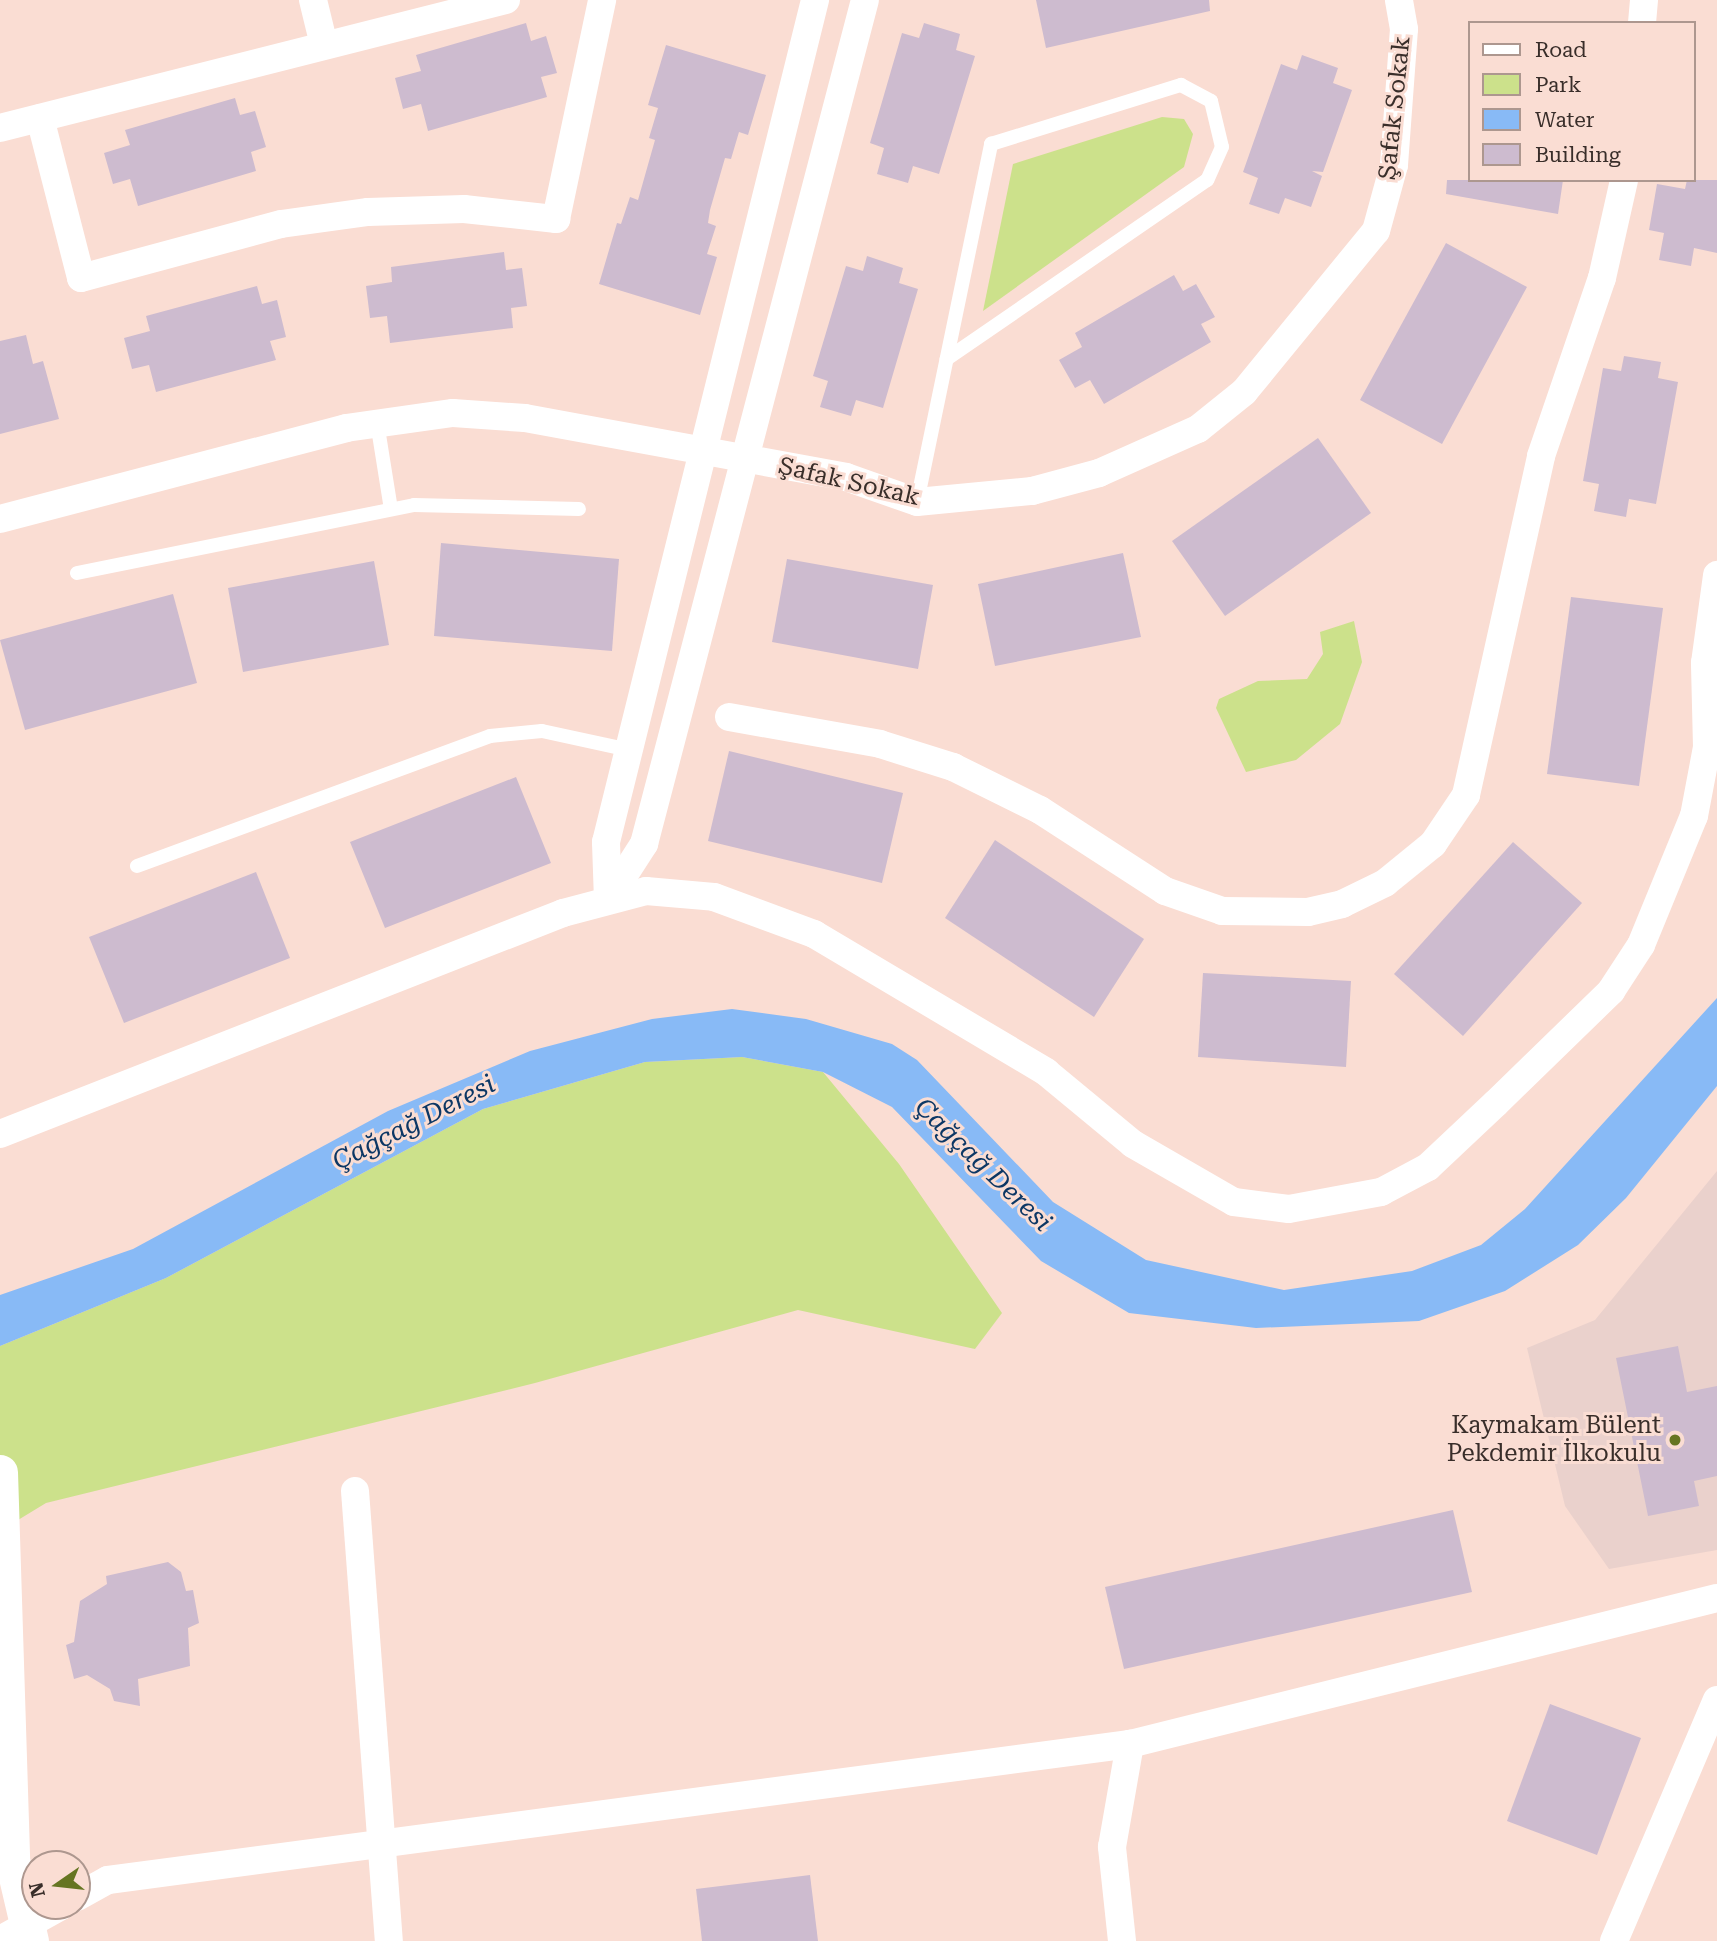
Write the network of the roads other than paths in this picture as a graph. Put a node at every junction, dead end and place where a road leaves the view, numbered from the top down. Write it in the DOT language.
graph roads {
  1 [pos="313,0"];
  2 [pos="506,0"];
  3 [pos="602,0"];
  4 [pos="815,0"];
  5 [pos="865,0"];
  6 [pos="1399,0"];
  7 [pos="1644,0"];
  8 [pos="1642,21"];
  9 [pos="324,45"];
  10 [pos="40,118"];
  11 [pos="0,128"];
  12 [pos="1623,182"];
  13 [pos="947,359"];
  14 [pos="377,422"];
  15 [pos="703,454"];
  16 [pos="743,460"];
  17 [pos="917,502"];
  18 [pos="391,509"];
  19 [pos="579,509"];
  20 [pos="0,519"];
  21 [pos="77,573"];
  22 [pos="1717,575"];
  23 [pos="729,717"];
  24 [pos="629,750"];
  25 [pos="137,866"];
  26 [pos="608,900"];
  27 [pos="0,1134"];
  28 [pos="0,1472"];
  29 [pos="355,1492"];
  30 [pos="1717,1598"];
  31 [pos="1717,1700"];
  32 [pos="1130,1744"];
  33 [pos="380,1842"];
  34 [pos="91,1889"];
  35 [pos="41,1920"];
  36 [pos="20,1935"];
  37 [pos="388,1941"];
  38 [pos="1122,1941"];
  39 [pos="1615,1941"];
  1 -- 9 [label="street"];
  2 -- 9 [label="street"];
  3 -- 10 [label="street"];
  4 -- 15 [label="street"];
  5 -- 16 [label="street"];
  6 -- 17 [label="street, Şafak Sokak"];
  7 -- 8 [label="street"];
  9 -- 10 [label="street"];
  10 -- 11 [label="street"];
  12 -- 23 [label="street"];
  13 -- 13 [label="lane"];
  13 -- 17 [label="lane"];
  14 -- 15 [label="street, Şafak Sokak"];
  14 -- 18 [label="lane"];
  14 -- 20 [label="street, Şafak Sokak"];
  15 -- 16 [label="street, Şafak Sokak"];
  15 -- 24 [label="street"];
  16 -- 17 [label="street, Şafak Sokak"];
  16 -- 26 [label="street"];
  18 -- 19 [label="lane"];
  18 -- 21 [label="lane"];
  22 -- 26 [label="street"];
  24 -- 25 [label="lane"];
  24 -- 26 [label="street"];
  26 -- 27 [label="street"];
  28 -- 36 [label="street"];
  29 -- 33 [label="street"];
  30 -- 32 [label="street"];
  31 -- 39 [label="street"];
  32 -- 33 [label="street"];
  32 -- 38 [label="street"];
  33 -- 34 [label="street"];
  33 -- 37 [label="street"];
  35 -- 36 [label="street"];
}
